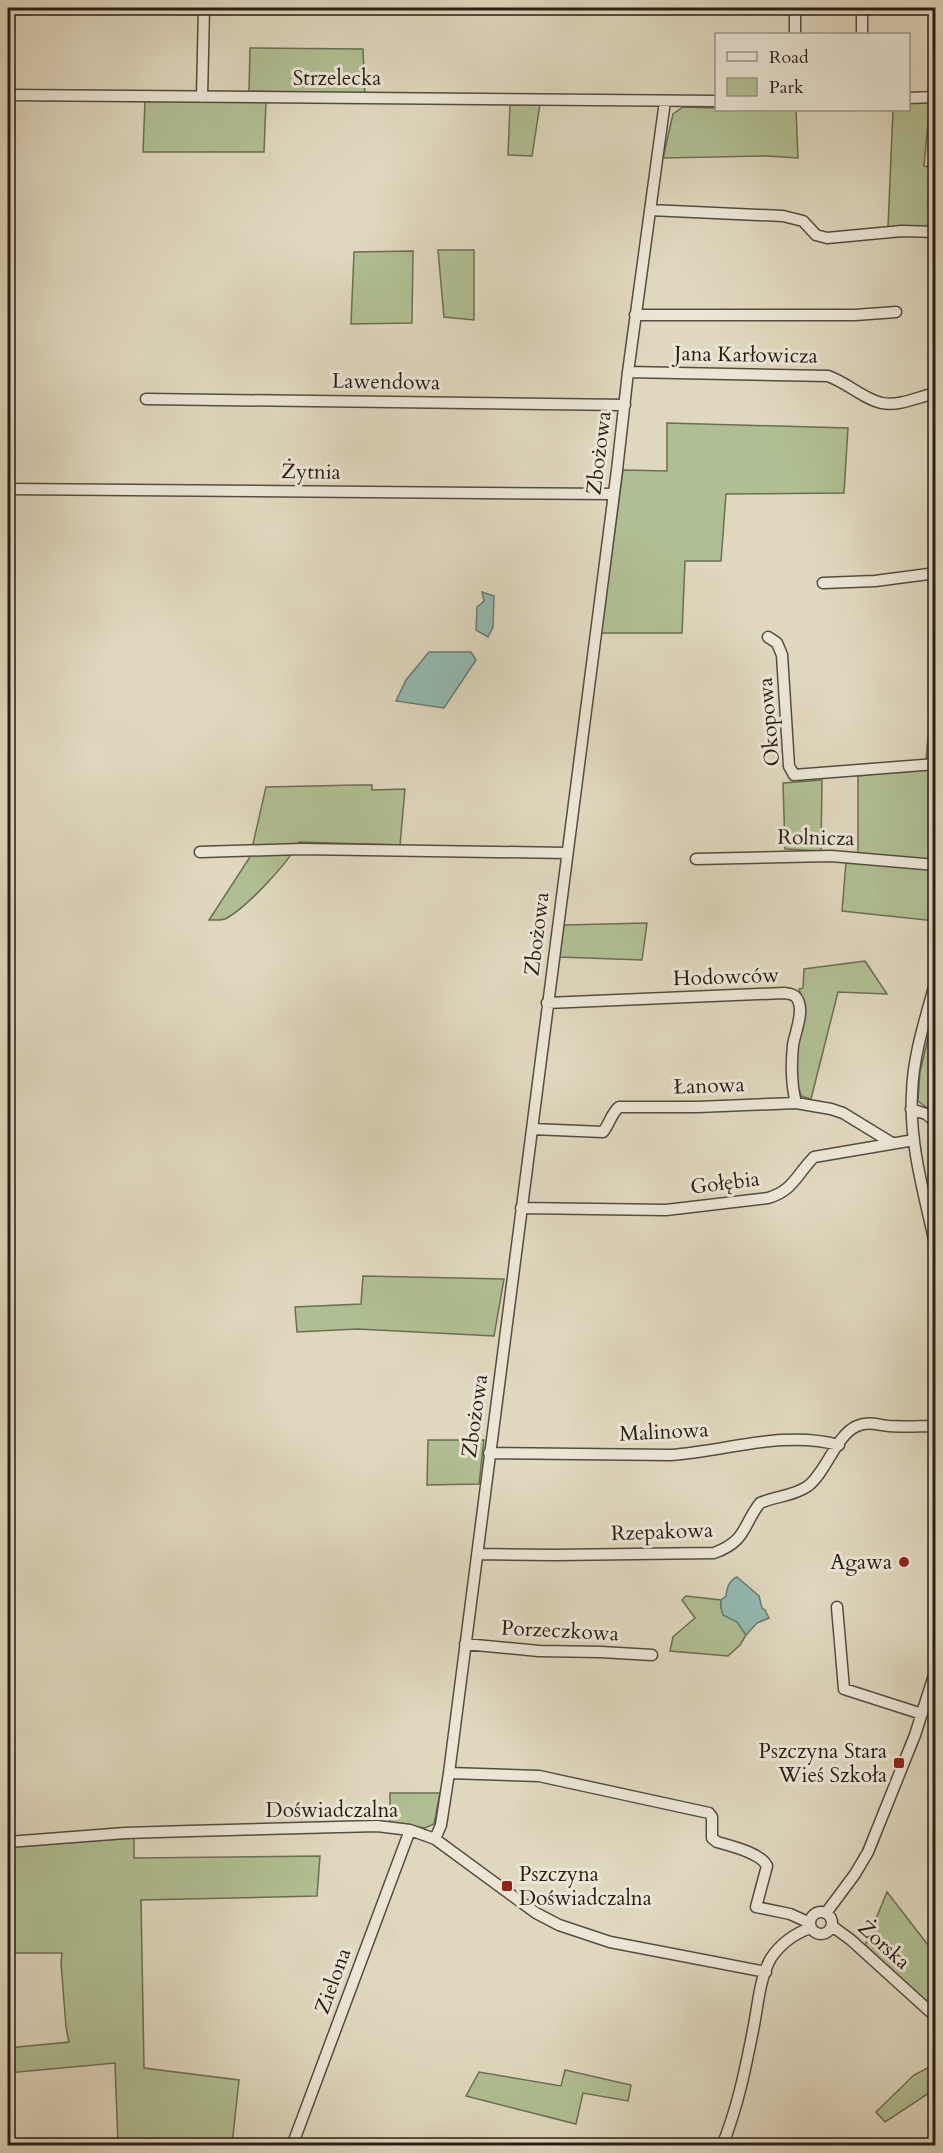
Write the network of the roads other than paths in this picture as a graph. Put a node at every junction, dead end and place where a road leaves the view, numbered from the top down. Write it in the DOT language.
graph roads {
  1 [pos="204,8"];
  2 [pos="795,8"];
  3 [pos="862,8"];
  4 [pos="795,33"];
  5 [pos="862,33"];
  6 [pos="8,95"];
  7 [pos="202,97"];
  8 [pos="936,97"];
  9 [pos="910,98"];
  10 [pos="665,101"];
  11 [pos="715,101"];
  12 [pos="650,210"];
  13 [pos="936,232"];
  14 [pos="896,312"];
  15 [pos="635,315"];
  16 [pos="628,372"];
  17 [pos="928,395"];
  18 [pos="146,399"];
  19 [pos="625,405"];
  20 [pos="8,489"];
  21 [pos="614,494"];
  22 [pos="936,573"];
  23 [pos="823,583"];
  24 [pos="768,637"];
  25 [pos="936,764"];
  26 [pos="200,852"];
  27 [pos="567,853"];
  28 [pos="696,859"];
  29 [pos="936,865"];
  30 [pos="936,980"];
  31 [pos="547,1004"];
  32 [pos="796,1103"];
  33 [pos="911,1109"];
  34 [pos="936,1122"];
  35 [pos="532,1129"];
  36 [pos="914,1140"];
  37 [pos="892,1143"];
  38 [pos="521,1208"];
  39 [pos="936,1248"];
  40 [pos="936,1426"];
  41 [pos="839,1445"];
  42 [pos="489,1453"];
  43 [pos="477,1554"];
  44 [pos="837,1607"];
  45 [pos="465,1644"];
  46 [pos="652,1655"];
  47 [pos="936,1669"];
  48 [pos="922,1714"];
  49 [pos="449,1773"];
  50 [pos="410,1830"];
  51 [pos="435,1839"];
  52 [pos="8,1842"];
  53 [pos="826,1913"];
  54 [pos="810,1925"];
  55 [pos="832,1926"];
  56 [pos="766,1972"];
  57 [pos="936,2018"];
  58 [pos="292,2145"];
  59 [pos="722,2145"];
  1 -- 7 [label="street"];
  2 -- 4 [label="street"];
  3 -- 5 [label="street"];
  6 -- 7 [label="street, Strzelecka"];
  7 -- 10 [label="street, Strzelecka"];
  8 -- 9 [label="street"];
  10 -- 11 [label="street, Strzelecka"];
  10 -- 12 [label="street, Zbożowa"];
  12 -- 13 [label="street"];
  12 -- 15 [label="street, Zbożowa"];
  14 -- 15 [label="street"];
  15 -- 16 [label="street, Zbożowa"];
  16 -- 17 [label="street, Jana Karłowicza"];
  16 -- 19 [label="street, Zbożowa"];
  18 -- 19 [label="street, Lawendowa"];
  19 -- 21 [label="street, Zbożowa"];
  20 -- 21 [label="street, Żytnia"];
  21 -- 27 [label="street, Zbożowa"];
  22 -- 23 [label="street"];
  24 -- 25 [label="street, Okopowa"];
  26 -- 27 [label="street"];
  27 -- 31 [label="street, Zbożowa"];
  28 -- 29 [label="street, Rolnicza"];
  30 -- 33 [label="street"];
  31 -- 32 [label="street, Hodowców"];
  31 -- 35 [label="street, Zbożowa"];
  32 -- 35 [label="street, Łanowa"];
  32 -- 37 [label="street, Łanowa"];
  33 -- 34 [label="street"];
  33 -- 36 [label="street"];
  35 -- 38 [label="street, Zbożowa"];
  36 -- 37 [label="street, Gołębia"];
  36 -- 39 [label="street"];
  37 -- 38 [label="street, Gołębia"];
  38 -- 42 [label="street, Zbożowa"];
  40 -- 41 [label="street, Rzepakowa"];
  41 -- 42 [label="street, Malinowa"];
  41 -- 43 [label="street, Rzepakowa"];
  42 -- 43 [label="street, Zbożowa"];
  43 -- 45 [label="street, Zbożowa"];
  44 -- 48 [label="street"];
  45 -- 46 [label="street, Porzeczkowa"];
  45 -- 49 [label="street, Zbożowa"];
  47 -- 48 [label="street"];
  48 -- 53 [label="street"];
  49 -- 51 [label="street, Zbożowa"];
  49 -- 54 [label="street"];
  50 -- 51 [label="street, Doświadczalna"];
  50 -- 52 [label="street, Doświadczalna"];
  50 -- 58 [label="street, Zielona"];
  51 -- 56 [label="street, Doświadczalna"];
  53 -- 54 [label="street"];
  53 -- 55 [label="street"];
  54 -- 55 [label="street"];
  54 -- 56 [label="street"];
  55 -- 57 [label="street, Żorska"];
  56 -- 59 [label="street"];
}
